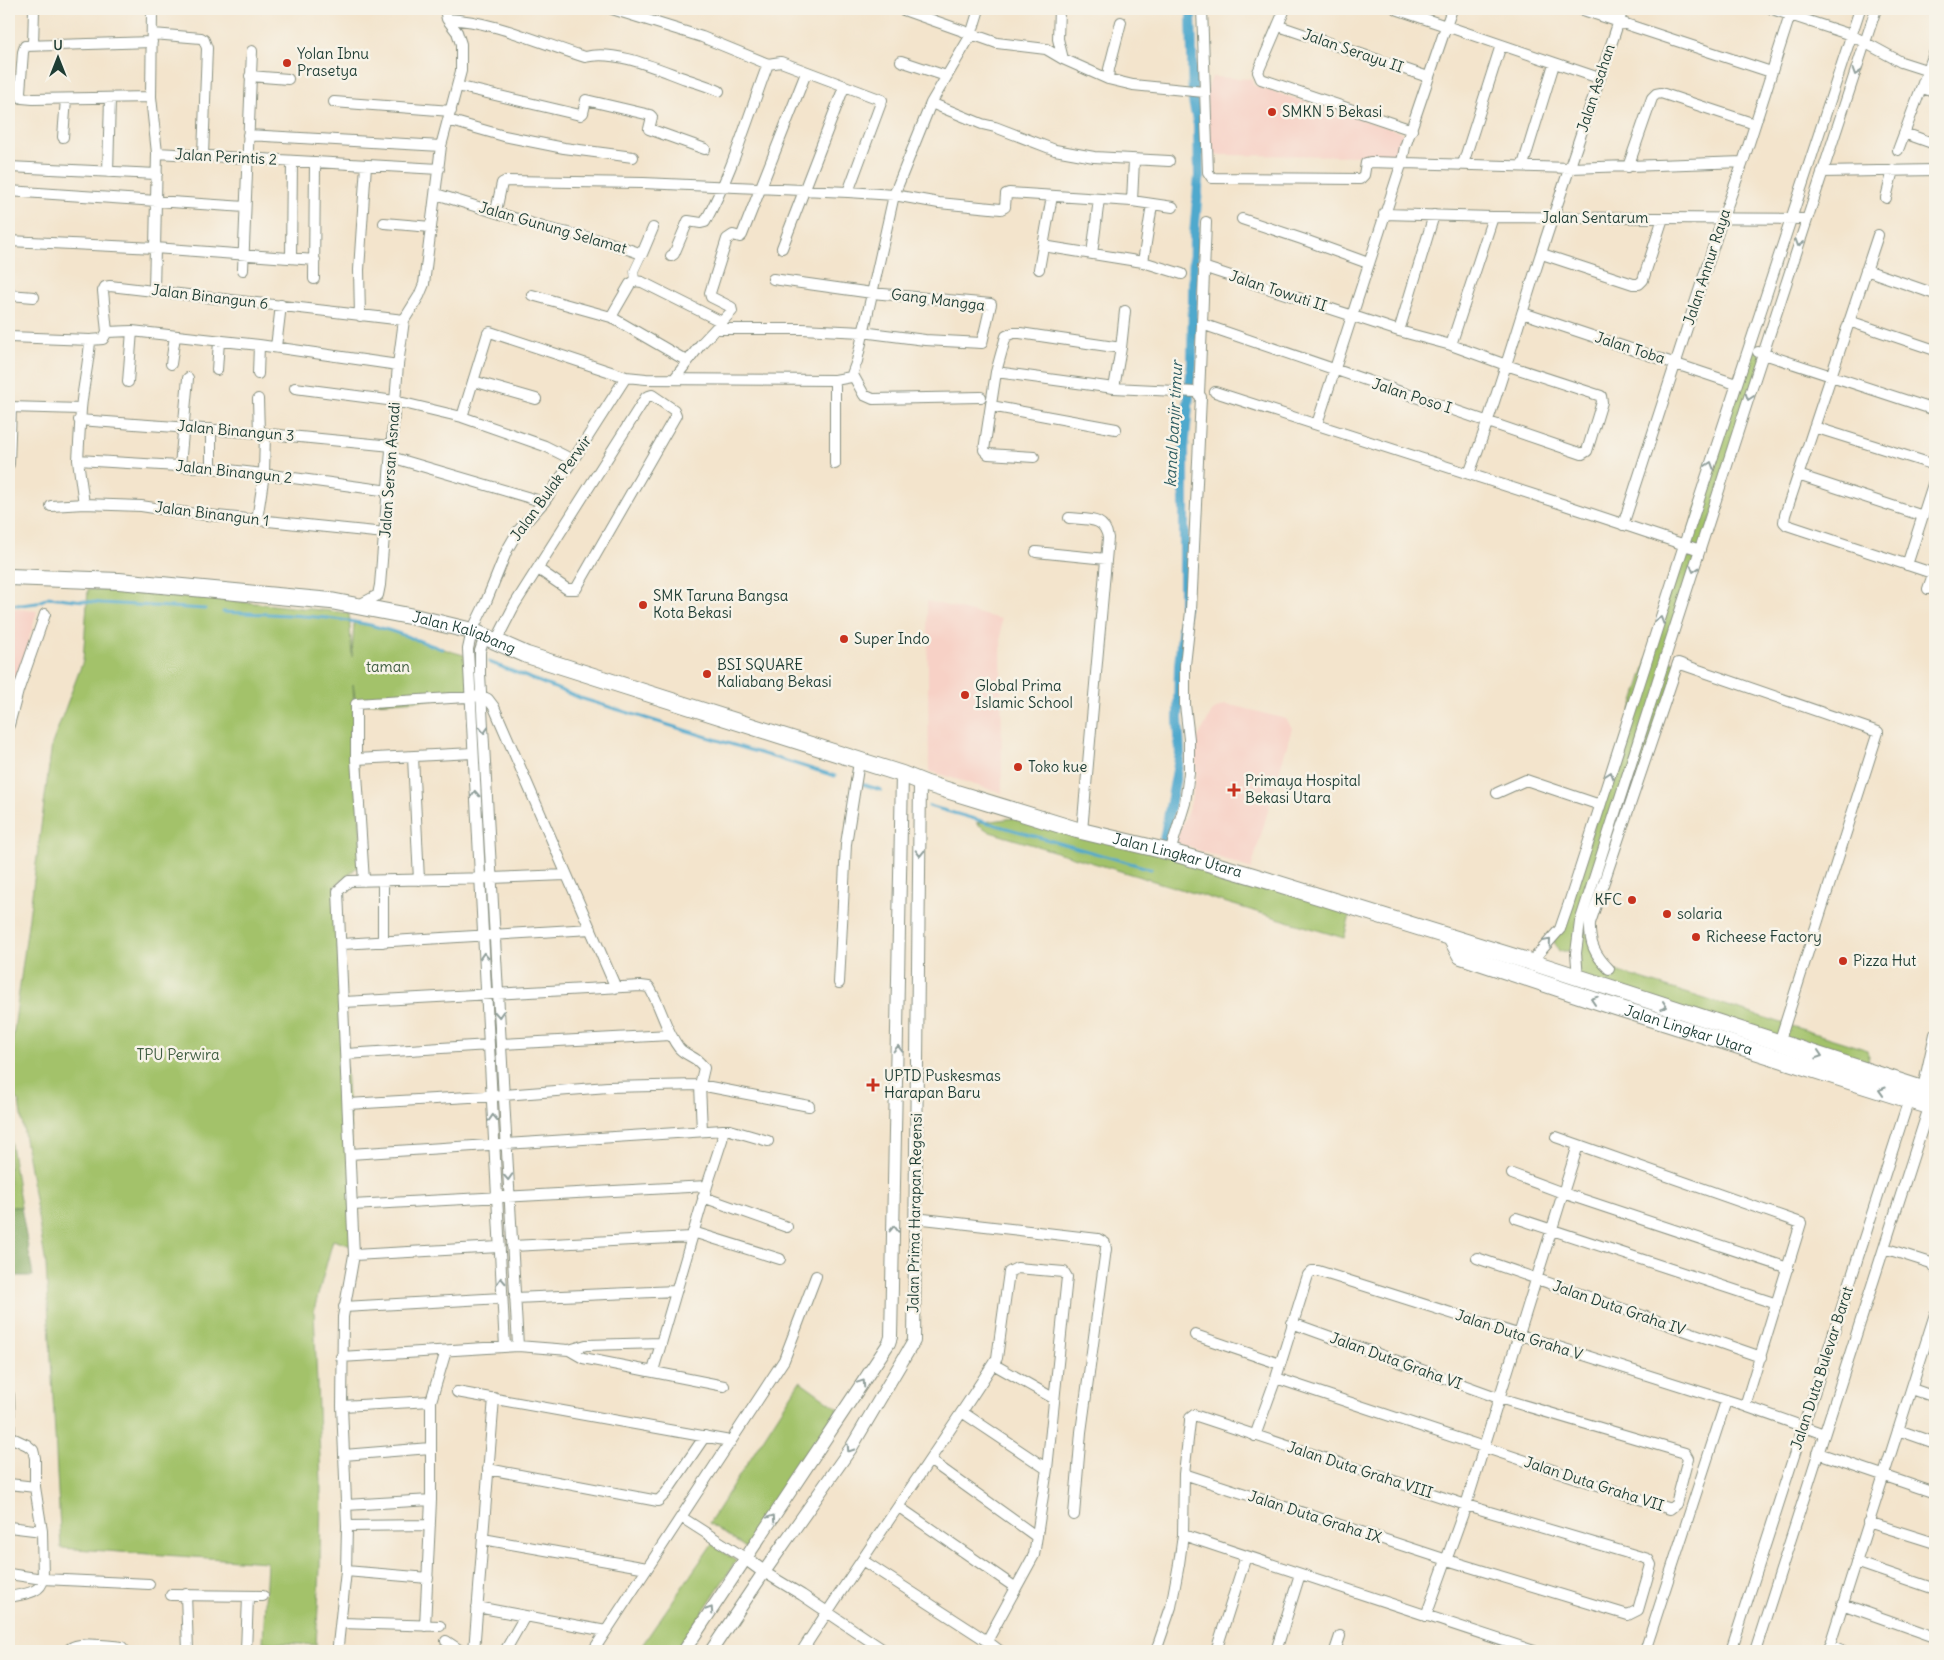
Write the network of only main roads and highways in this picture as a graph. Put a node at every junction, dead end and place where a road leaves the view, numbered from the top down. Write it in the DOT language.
graph roads {
  1 [pos="9,578"];
  2 [pos="902,774"];
  3 [pos="1451,938"];
  4 [pos="1923,1099"];
  1 -- 2 [label="main road, Jalan Kaliabang"];
  2 -- 3 [label="main road, Jalan Lingkar Utara"];
  3 -- 4 [label="main road, Jalan Lingkar Utara, one-way"];
  4 -- 3 [label="main road, Jalan Lingkar Utara, one-way"];
}
